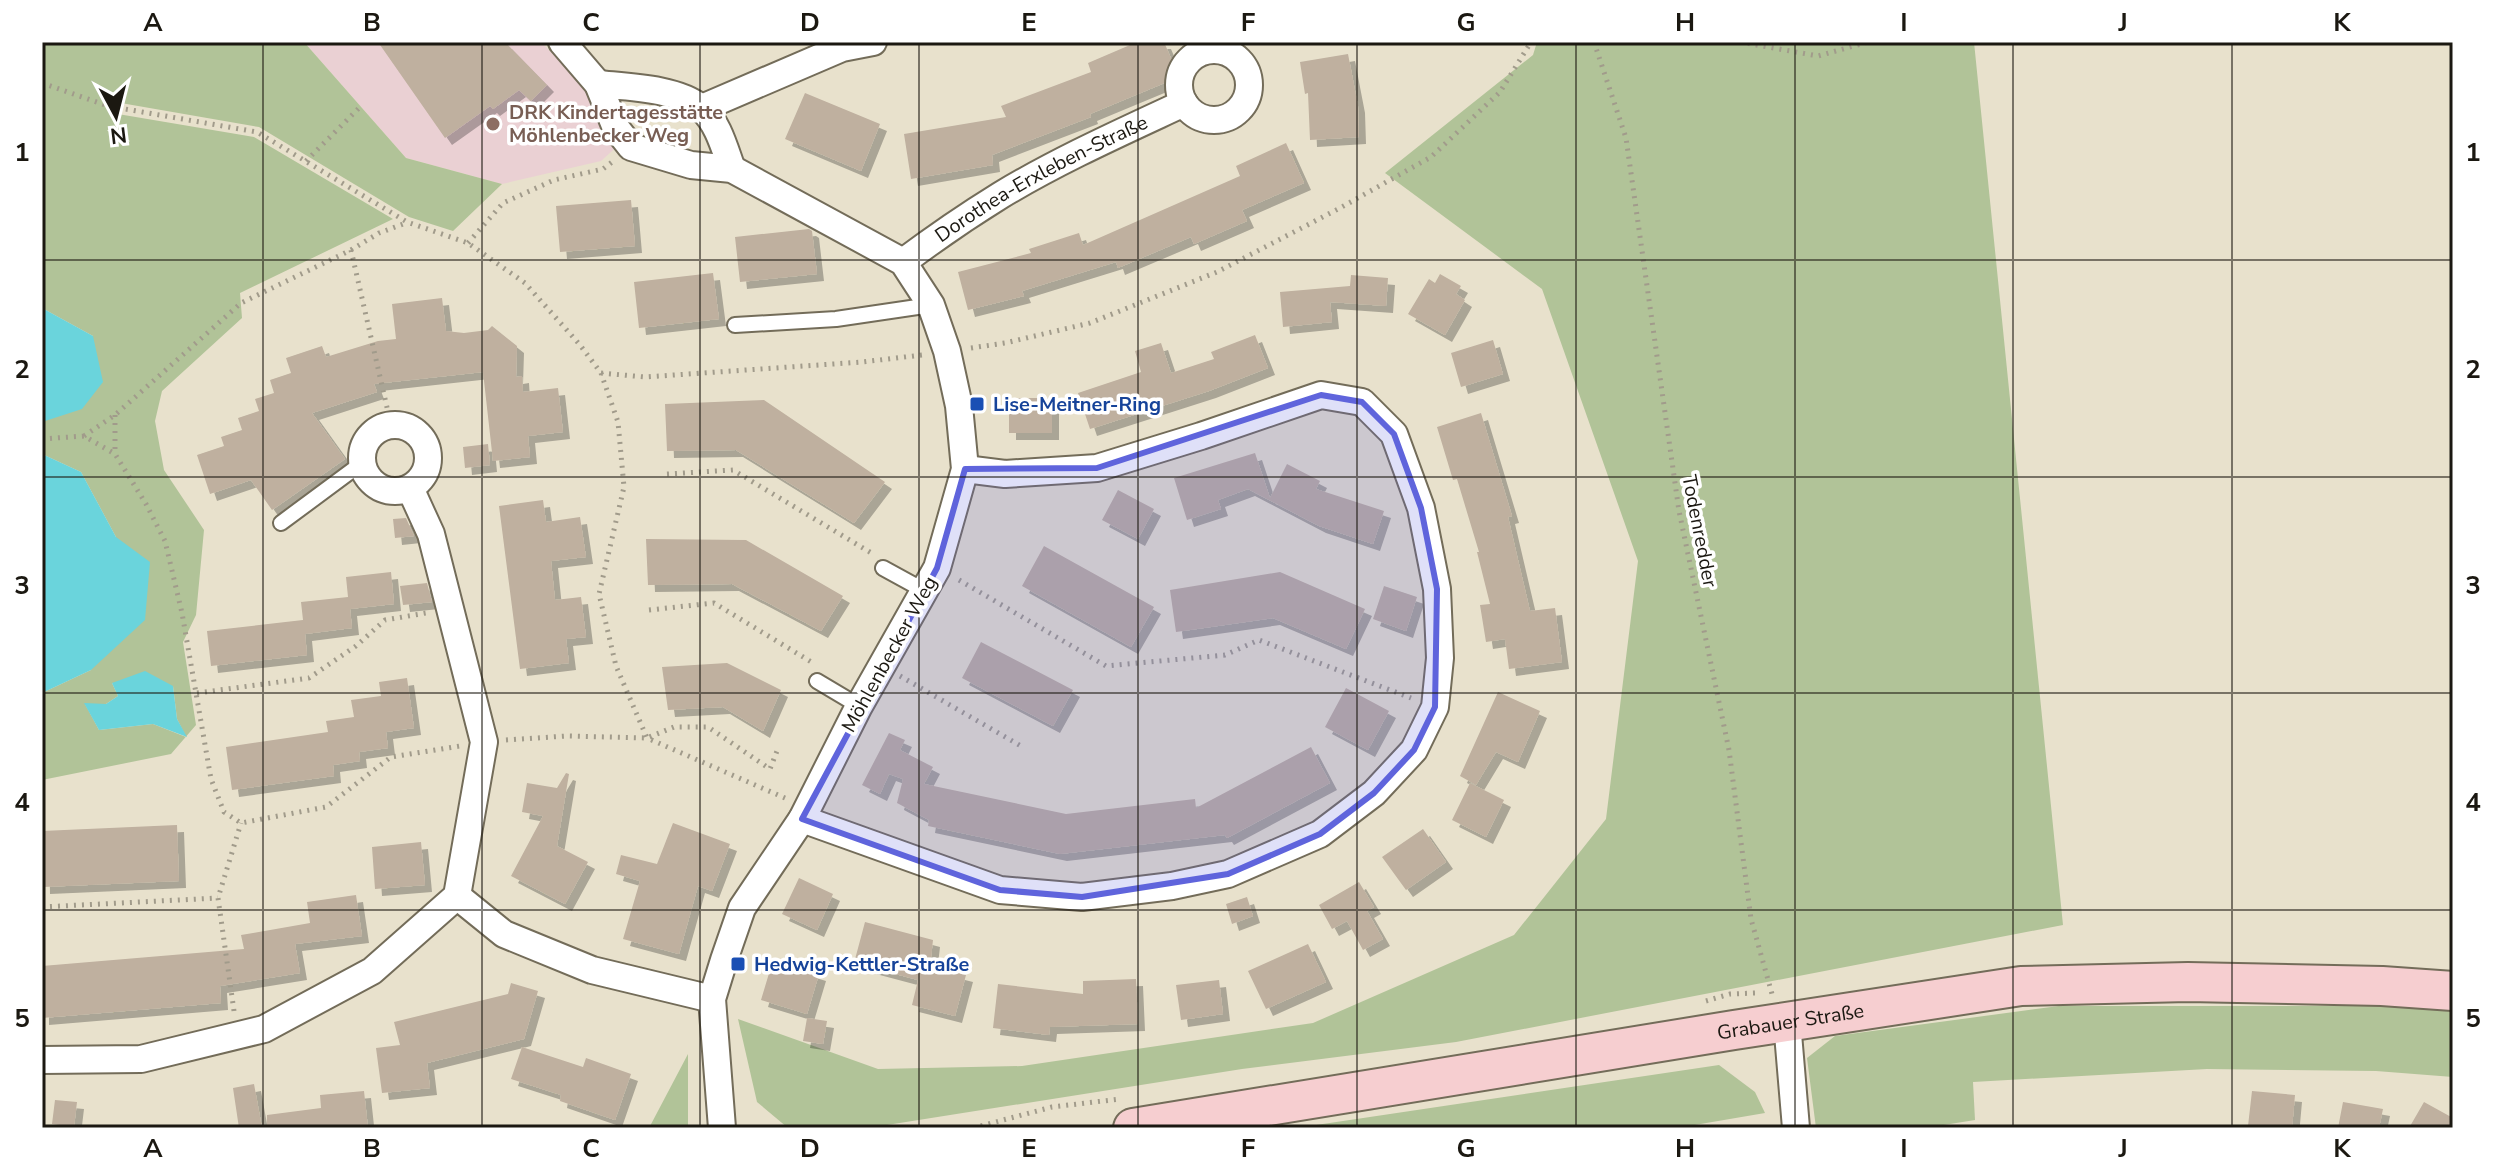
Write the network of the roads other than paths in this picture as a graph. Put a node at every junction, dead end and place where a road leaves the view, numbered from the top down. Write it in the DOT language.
graph roads {
  1 [pos="562,42"];
  2 [pos="873,42"];
  3 [pos="1196,47"];
  4 [pos="598,84"];
  5 [pos="1184,103"];
  6 [pos="702,108"];
  7 [pos="732,169"];
  8 [pos="903,262"];
  9 [pos="931,305"];
  10 [pos="735,325"];
  11 [pos="362,463"];
  12 [pos="965,469"];
  13 [pos="410,488"];
  14 [pos="281,523"];
  15 [pos="884,564"];
  16 [pos="925,591"];
  17 [pos="821,676"];
  18 [pos="859,706"];
  19 [pos="805,814"];
  20 [pos="457,896"];
  21 [pos="2453,991"];
  22 [pos="712,999"];
  23 [pos="1787,1022"];
  24 [pos="42,1060"];
  25 [pos="722,1128"];
  26 [pos="1133,1128"];
  27 [pos="1796,1128"];
  1 -- 4 [label="street"];
  2 -- 6 [label="street"];
  3 -- 5 [label="street"];
  3 -- 5 [label="street"];
  4 -- 6 [label="street"];
  4 -- 7 [label="street, Möhlenbecker Weg"];
  5 -- 8 [label="street, Dorothea-Erxleben-Straße"];
  6 -- 7 [label="street"];
  7 -- 8 [label="street, Möhlenbecker Weg"];
  8 -- 9 [label="street, Möhlenbecker Weg"];
  9 -- 10 [label="lane"];
  9 -- 12 [label="street, Möhlenbecker Weg"];
  11 -- 13 [label="street"];
  11 -- 13 [label="street"];
  11 -- 14 [label="lane"];
  12 -- 16 [label="street, Möhlenbecker Weg"];
  12 -- 19 [label="street"];
  13 -- 20 [label="street"];
  15 -- 16 [label="lane"];
  16 -- 18 [label="street, Möhlenbecker Weg"];
  17 -- 18 [label="lane"];
  18 -- 19 [label="street, Möhlenbecker Weg"];
  19 -- 22 [label="street, Möhlenbecker Weg"];
  20 -- 22 [label="street"];
  20 -- 24 [label="street"];
  21 -- 23 [label="main road, Grabauer Straße"];
  22 -- 25 [label="street, Möhlenbecker Weg"];
  23 -- 26 [label="main road, Grabauer Straße"];
  23 -- 27 [label="street"];
}
